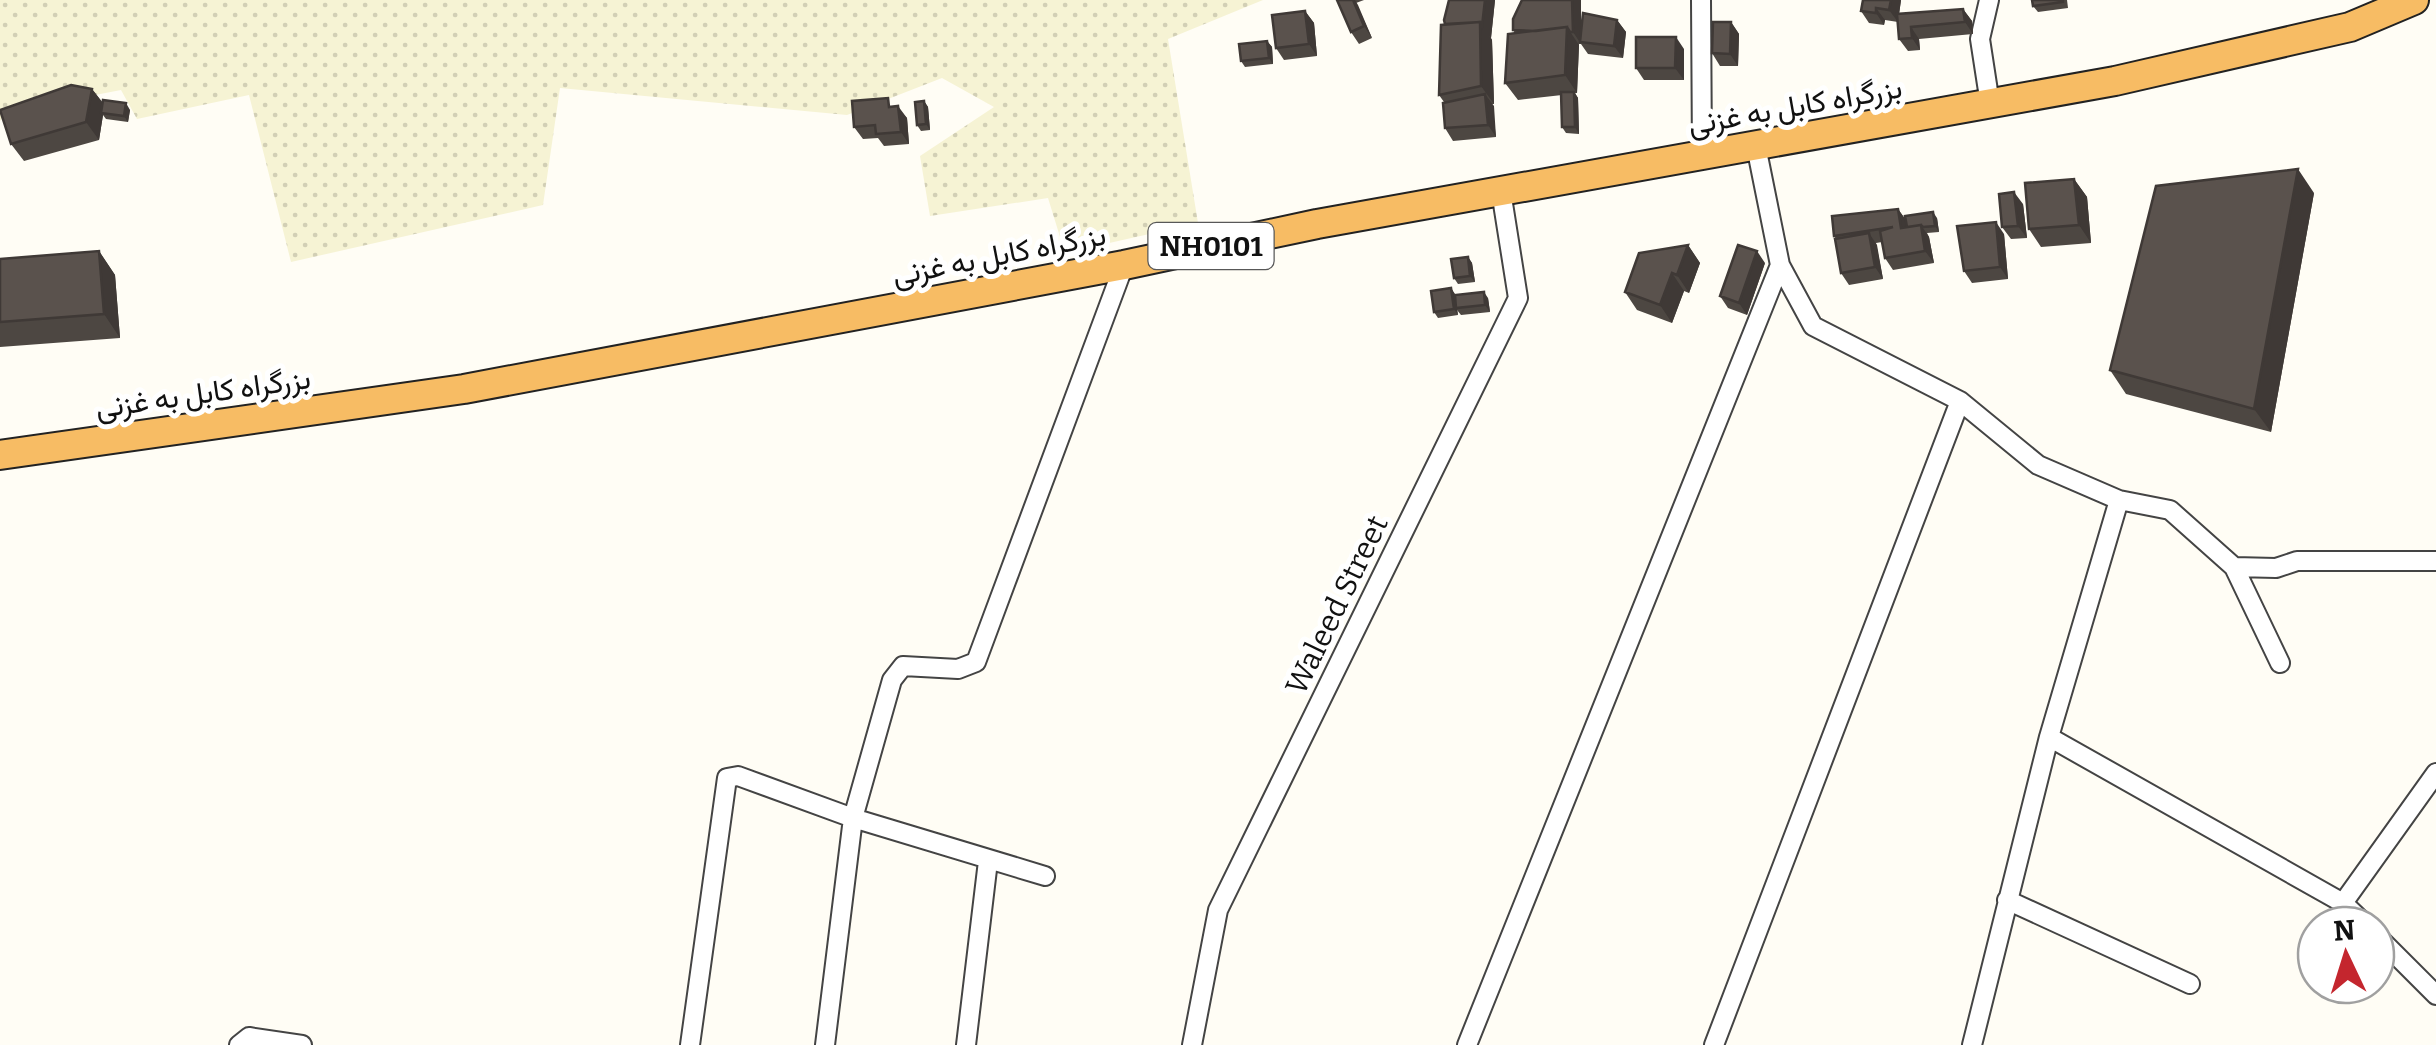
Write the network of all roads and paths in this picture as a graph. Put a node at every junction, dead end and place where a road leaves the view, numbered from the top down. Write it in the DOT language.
graph roads {
  1 [pos="1702,0"];
  2 [pos="1989,0"];
  3 [pos="2414,0"];
  4 [pos="1990,104"];
  5 [pos="1756,146"];
  6 [pos="1702,156"];
  7 [pos="1501,192"];
  8 [pos="1124,265"];
  9 [pos="1780,265"];
  10 [pos="1960,402"];
  11 [pos="0,455"];
  12 [pos="2118,500"];
  13 [pos="2436,561"];
  14 [pos="2234,567"];
  15 [pos="2280,663"];
  16 [pos="2049,737"];
  17 [pos="2436,773"];
  18 [pos="853,818"];
  19 [pos="988,860"];
  20 [pos="1045,876"];
  21 [pos="2007,900"];
  22 [pos="2343,903"];
  23 [pos="2396,955"];
  24 [pos="2190,984"];
  25 [pos="2436,995"];
  26 [pos="239,1045"];
  27 [pos="302,1045"];
  28 [pos="690,1045"];
  29 [pos="825,1045"];
  30 [pos="966,1045"];
  31 [pos="1192,1045"];
  32 [pos="1467,1045"];
  33 [pos="1714,1045"];
  34 [pos="1972,1045"];
  1 -- 6 [label="street"];
  2 -- 4 [label="street"];
  3 -- 4 [label="highway, بزرگراه کابل به غزنی / NH0101"];
  4 -- 5 [label="highway, بزرگراه کابل به غزنی / NH0101"];
  5 -- 6 [label="highway, بزرگراه کابل به غزنی / NH0101"];
  5 -- 9 [label="street"];
  6 -- 7 [label="highway, بزرگراه کابل به غزنی / NH0101"];
  7 -- 8 [label="highway, بزرگراه کابل به غزنی / NH0101"];
  7 -- 31 [label="street, Waleed Street"];
  8 -- 11 [label="highway, بزرگراه کابل به غزنی / NH0101"];
  8 -- 18 [label="street"];
  9 -- 10 [label="street"];
  9 -- 32 [label="street"];
  10 -- 12 [label="street"];
  10 -- 33 [label="street"];
  12 -- 14 [label="street"];
  12 -- 16 [label="street"];
  13 -- 14 [label="street"];
  14 -- 15 [label="street"];
  16 -- 21 [label="street"];
  16 -- 22 [label="street"];
  17 -- 22 [label="street"];
  18 -- 19 [label="street"];
  18 -- 28 [label="street"];
  18 -- 29 [label="street"];
  19 -- 20 [label="street"];
  19 -- 30 [label="street"];
  21 -- 24 [label="street"];
  21 -- 34 [label="street"];
  23 -- 25 [label="street"];
  26 -- 27 [label="street"];
}
